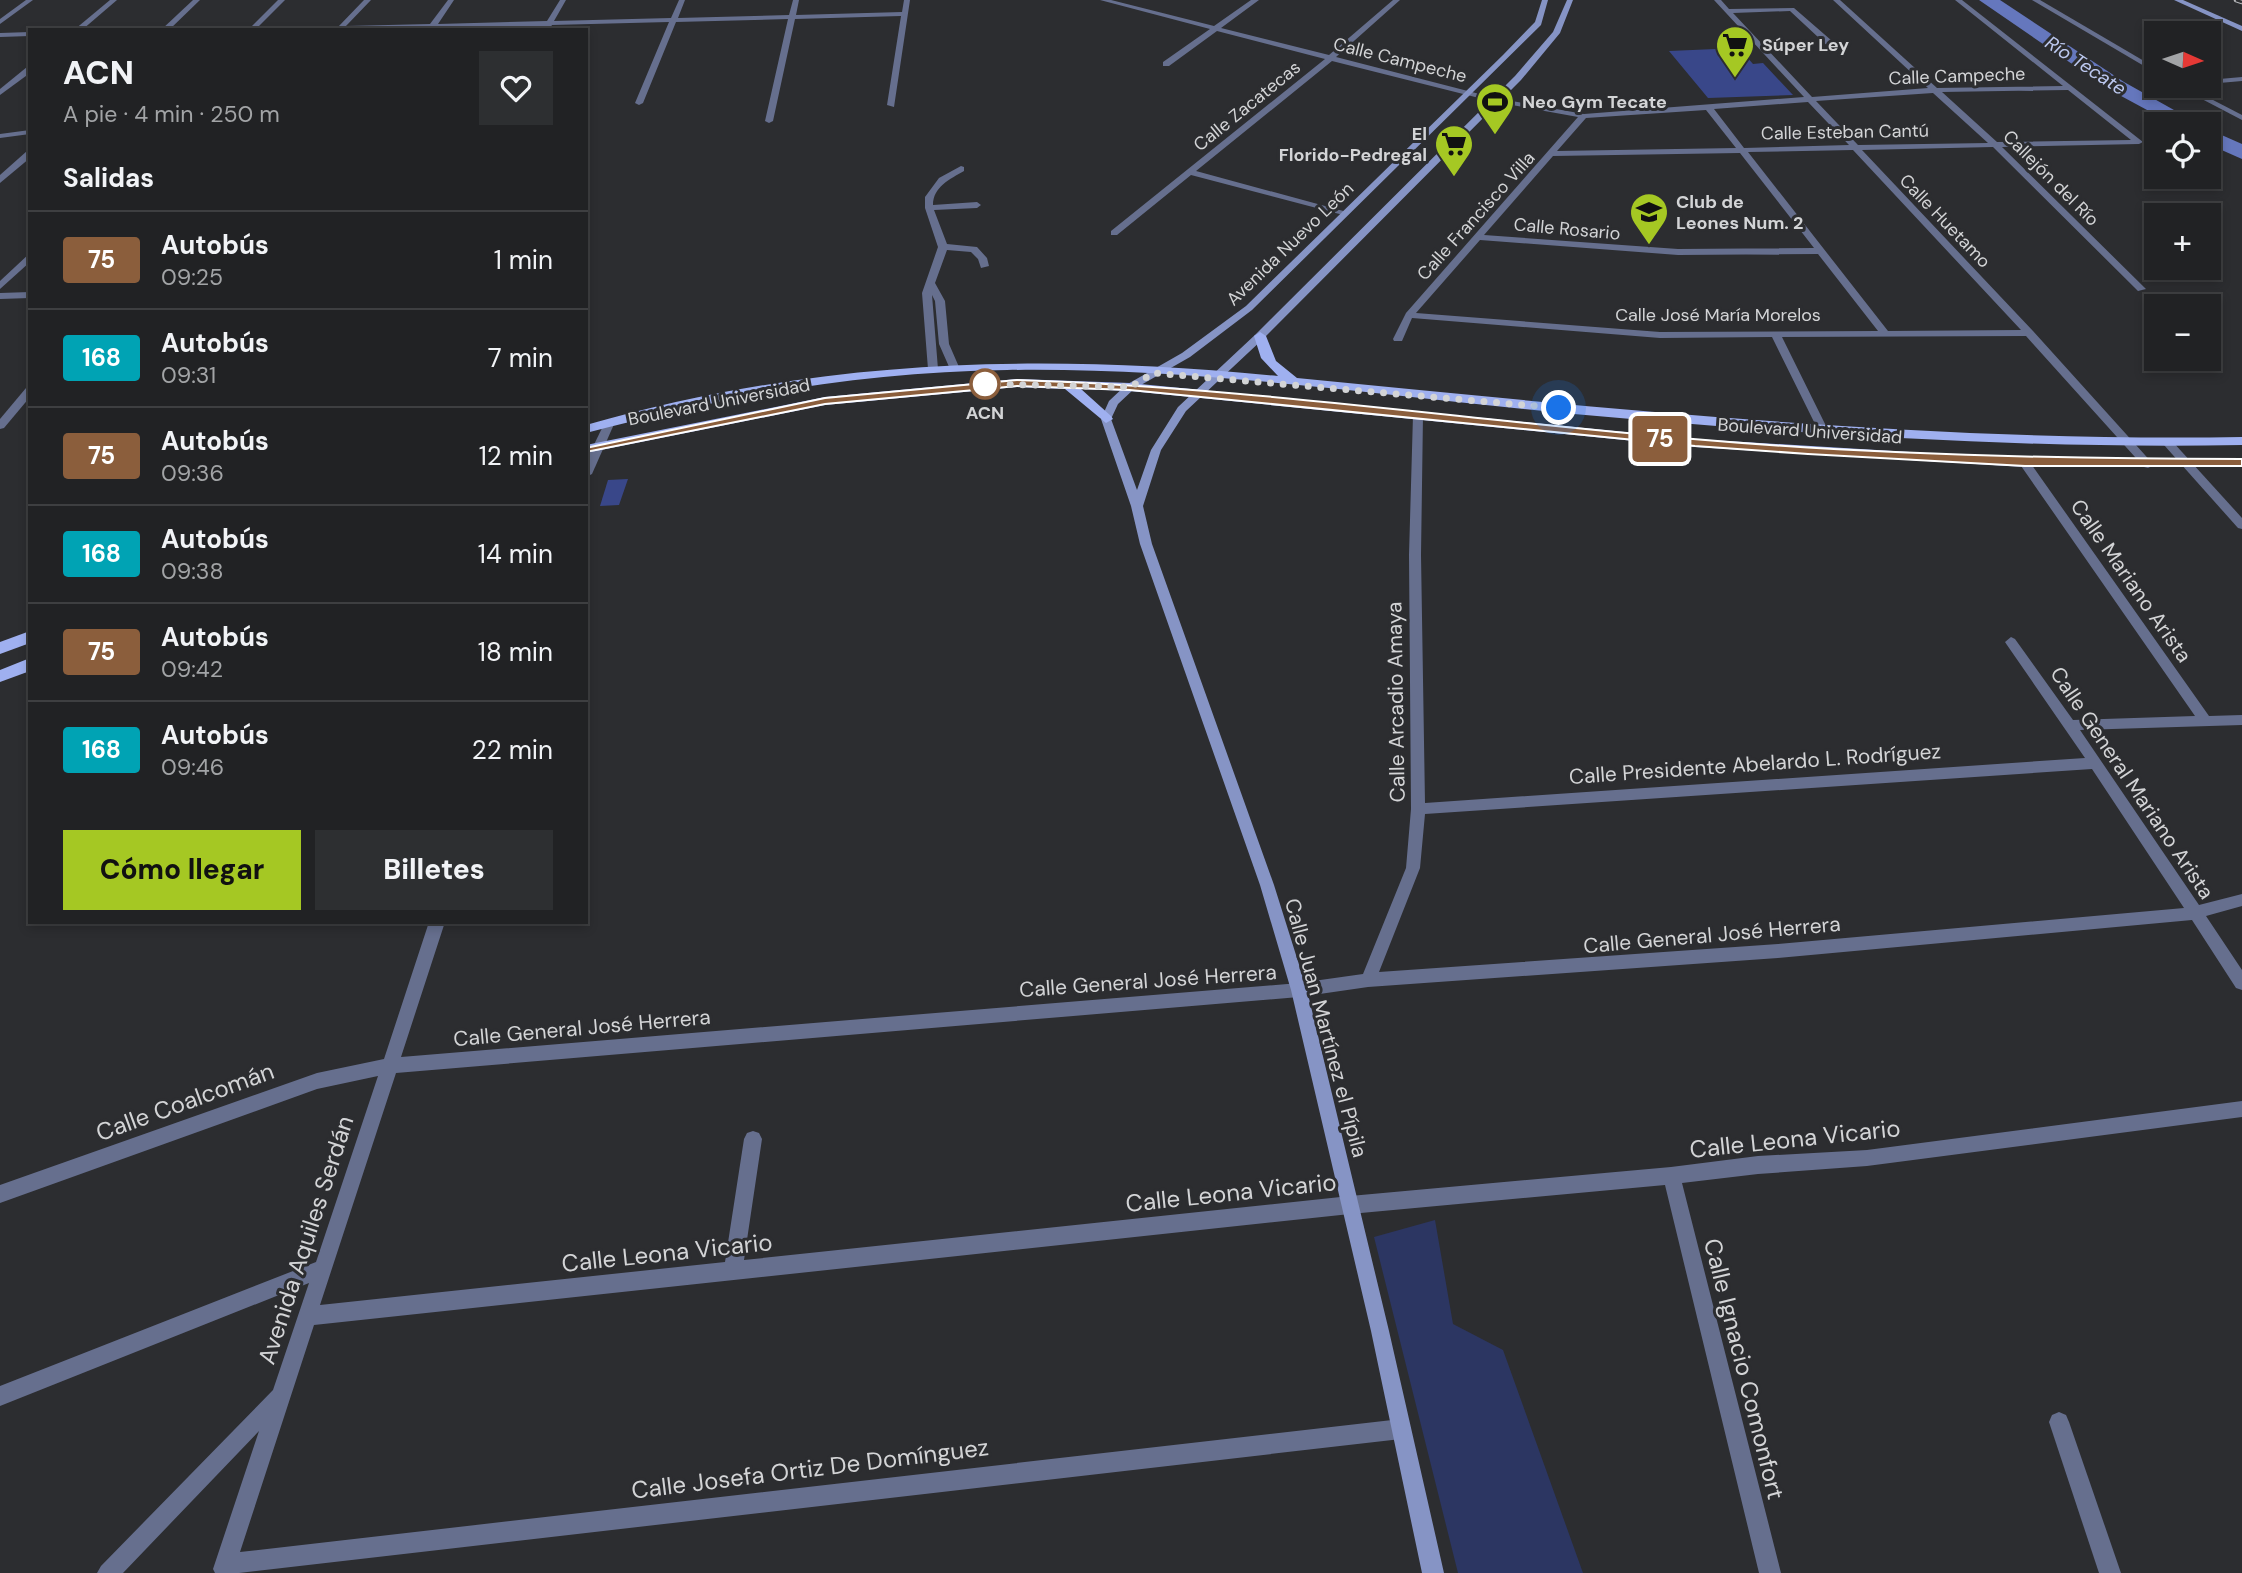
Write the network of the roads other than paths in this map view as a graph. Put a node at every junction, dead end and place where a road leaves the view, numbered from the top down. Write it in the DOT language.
graph roads {
  1 [pos="30,0"];
  2 [pos="114,0"];
  3 [pos="197,0"];
  4 [pos="282,0"];
  5 [pos="368,0"];
  6 [pos="451,0"];
  7 [pos="563,0"];
  8 [pos="682,0"];
  9 [pos="796,0"];
  10 [pos="907,0"];
  11 [pos="1256,0"];
  12 [pos="1397,0"];
  13 [pos="1545,0"];
  14 [pos="1570,0"];
  15 [pos="1717,0"];
  16 [pos="1836,0"];
  17 [pos="1958,0"];
  18 [pos="2035,0"];
  19 [pos="2178,0"];
  20 [pos="1108,1"];
  21 [pos="1727,11"];
  22 [pos="905,14"];
  23 [pos="792,17"];
  24 [pos="674,20"];
  25 [pos="0,22"];
  26 [pos="548,26"];
  27 [pos="80,28"];
  28 [pos="166,28"];
  29 [pos="253,28"];
  30 [pos="340,28"];
  31 [pos="431,28"];
  32 [pos="1216,30"];
  33 [pos="2242,30"];
  34 [pos="28,34"];
  35 [pos="0,35"];
  36 [pos="1836,49"];
  37 [pos="1329,59"];
  38 [pos="1166,64"];
  39 [pos="2144,64"];
  40 [pos="28,71"];
  41 [pos="2242,79"];
  42 [pos="2221,81"];
  43 [pos="2071,88"];
  44 [pos="1937,90"];
  45 [pos="0,93"];
  46 [pos="1470,94"];
  47 [pos="2204,98"];
  48 [pos="1808,99"];
  49 [pos="1494,100"];
  50 [pos="639,103"];
  51 [pos="891,105"];
  52 [pos="1709,108"];
  53 [pos="1584,116"];
  54 [pos="2242,118"];
  55 [pos="769,121"];
  56 [pos="28,132"];
  57 [pos="0,135"];
  58 [pos="1995,145"];
  59 [pos="1852,146"];
  60 [pos="1741,150"];
  61 [pos="1551,154"];
  62 [pos="28,155"];
  63 [pos="961,169"];
  64 [pos="1191,172"];
  65 [pos="0,180"];
  66 [pos="977,205"];
  67 [pos="929,208"];
  68 [pos="1343,214"];
  69 [pos="1114,233"];
  70 [pos="1478,237"];
  71 [pos="943,247"];
  72 [pos="1820,251"];
  73 [pos="28,258"];
  74 [pos="984,266"];
  75 [pos="930,282"];
  76 [pos="0,286"];
  77 [pos="2141,289"];
  78 [pos="28,295"];
  79 [pos="0,296"];
  80 [pos="1409,314"];
  81 [pos="2029,332"];
  82 [pos="1774,333"];
  83 [pos="1885,333"];
  84 [pos="1260,336"];
  85 [pos="1398,340"];
  86 [pos="954,367"];
  87 [pos="933,369"];
  88 [pos="1154,373"];
  89 [pos="1215,376"];
  90 [pos="1067,383"];
  91 [pos="1295,383"];
  92 [pos="1130,387"];
  93 [pos="28,392"];
  94 [pos="1198,394"];
  95 [pos="1418,415"];
  96 [pos="1106,419"];
  97 [pos="610,422"];
  98 [pos="1750,425"];
  99 [pos="0,426"];
  100 [pos="588,428"];
  101 [pos="1823,430"];
  102 [pos="2242,441"];
  103 [pos="1695,443"];
  104 [pos="2126,443"];
  105 [pos="2168,443"];
  106 [pos="593,447"];
  107 [pos="2025,463"];
  108 [pos="2242,463"];
  109 [pos="2188,464"];
  110 [pos="2148,465"];
  111 [pos="588,466"];
  112 [pos="1137,506"];
  113 [pos="2242,525"];
  114 [pos="28,638"];
  115 [pos="2011,642"];
  116 [pos="0,648"];
  117 [pos="28,665"];
  118 [pos="0,676"];
  119 [pos="2242,720"];
  120 [pos="2205,721"];
  121 [pos="2068,725"];
  122 [pos="2096,763"];
  123 [pos="1418,809"];
  124 [pos="2242,900"];
  125 [pos="2195,913"];
  126 [pos="436,924"];
  127 [pos="1367,980"];
  128 [pos="2242,983"];
  129 [pos="1299,990"];
  130 [pos="389,1066"];
  131 [pos="2242,1109"];
  132 [pos="752,1139"];
  133 [pos="1671,1176"];
  134 [pos="0,1194"];
  135 [pos="1350,1205"];
  136 [pos="323,1268"];
  137 [pos="733,1270"];
  138 [pos="308,1316"];
  139 [pos="281,1395"];
  140 [pos="0,1396"];
  141 [pos="2059,1422"];
  142 [pos="1401,1429"];
  143 [pos="224,1569"];
  144 [pos="108,1573"];
  145 [pos="1433,1573"];
  146 [pos="1770,1573"];
  147 [pos="2110,1573"];
  1 -- 25 [label="street"];
  2 -- 27 [label="street"];
  3 -- 28 [label="street"];
  4 -- 29 [label="street"];
  5 -- 30 [label="street"];
  6 -- 31 [label="street"];
  7 -- 26 [label="street"];
  8 -- 24 [label="street"];
  9 -- 23 [label="street"];
  10 -- 22 [label="street"];
  11 -- 32 [label="street"];
  12 -- 37 [label="street, Calle Zacatecas"];
  13 -- 46 [label="main road, Avenida Nuevo León"];
  14 -- 49 [label="main road, Avenida Nuevo León"];
  15 -- 21 [label="street, Calle Huetamo"];
  16 -- 44 [label="street, Callejón del Río"];
  17 -- 43 [label="street"];
  18 -- 39 [label="street"];
  19 -- 33 [label="main road"];
  20 -- 32 [label="street, Calle Campeche"];
  21 -- 36 [label="street"];
  21 -- 48 [label="street, Calle Huetamo"];
  22 -- 23 [label="street"];
  22 -- 51 [label="street"];
  23 -- 24 [label="street"];
  23 -- 55 [label="street"];
  24 -- 26 [label="street"];
  24 -- 50 [label="street"];
  26 -- 31 [label="street"];
  32 -- 37 [label="street, Calle Campeche"];
  32 -- 38 [label="street"];
  34 -- 35 [label="street"];
  37 -- 46 [label="street, Calle Campeche"];
  37 -- 64 [label="street, Calle Zacatecas"];
  40 -- 45 [label="street"];
  41 -- 42 [label="street"];
  43 -- 44 [label="street, Calle Campeche"];
  43 -- 58 [label="street, Calle Esteban Cantú"];
  44 -- 48 [label="street, Calle Campeche"];
  44 -- 58 [label="street, Callejón del Río"];
  46 -- 49 [label="street, Calle Campeche"];
  46 -- 68 [label="main road, Avenida Nuevo León"];
  47 -- 54 [label="street"];
  48 -- 52 [label="street, Calle Campeche"];
  48 -- 59 [label="street, Calle Huetamo"];
  49 -- 53 [label="street, Calle Campeche"];
  49 -- 84 [label="main road, Avenida Nuevo León"];
  52 -- 53 [label="street, Calle Campeche"];
  52 -- 60 [label="street"];
  53 -- 61 [label="street, Calle Francisco Villa"];
  56 -- 57 [label="street"];
  58 -- 59 [label="street, Calle Esteban Cantú"];
  58 -- 77 [label="street, Callejón del Río"];
  59 -- 60 [label="street, Calle Esteban Cantú"];
  59 -- 81 [label="street, Calle Huetamo"];
  60 -- 61 [label="street, Calle Esteban Cantú"];
  60 -- 72 [label="street"];
  61 -- 70 [label="street, Calle Francisco Villa"];
  62 -- 65 [label="street"];
  63 -- 67 [label="street"];
  64 -- 68 [label="street"];
  64 -- 69 [label="street, Calle Zacatecas"];
  66 -- 67 [label="street"];
  67 -- 71 [label="street"];
  68 -- 88 [label="main road, Avenida Nuevo León"];
  70 -- 72 [label="street, Calle Rosario"];
  70 -- 80 [label="street, Calle Francisco Villa"];
  71 -- 74 [label="street"];
  71 -- 75 [label="street"];
  72 -- 83 [label="street"];
  73 -- 76 [label="street"];
  75 -- 86 [label="street"];
  75 -- 87 [label="street"];
  78 -- 79 [label="street"];
  80 -- 82 [label="street, Calle José María Morelos"];
  80 -- 85 [label="street, Calle Francisco Villa"];
  81 -- 83 [label="street, Calle José María Morelos"];
  81 -- 104 [label="street, Calle Huetamo"];
  82 -- 83 [label="street, Calle José María Morelos"];
  82 -- 101 [label="street"];
  84 -- 89 [label="main road, Avenida Nuevo León"];
  84 -- 91 [label="main road"];
  86 -- 87 [label="main road, Boulevard Universidad"];
  86 -- 88 [label="main road, Boulevard Universidad"];
  87 -- 97 [label="main road, Boulevard Universidad"];
  88 -- 89 [label="main road, Boulevard Universidad"];
  88 -- 92 [label="main road"];
  89 -- 91 [label="main road, Boulevard Universidad"];
  89 -- 94 [label="main road"];
  90 -- 92 [label="main road, Boulevard Universidad"];
  90 -- 96 [label="main road"];
  90 -- 106 [label="main road, Boulevard Universidad"];
  91 -- 98 [label="main road, Boulevard Universidad"];
  92 -- 94 [label="main road, Boulevard Universidad"];
  92 -- 96 [label="main road"];
  93 -- 99 [label="street"];
  94 -- 95 [label="main road, Boulevard Universidad"];
  94 -- 112 [label="main road"];
  95 -- 103 [label="main road, Boulevard Universidad"];
  95 -- 123 [label="street, Calle Arcadio Amaya"];
  96 -- 112 [label="main road, Calle Juan Martínez el Pípila"];
  97 -- 100 [label="main road, Boulevard Universidad"];
  97 -- 106 [label="street"];
  98 -- 101 [label="main road, Boulevard Universidad"];
  98 -- 103 [label="main road"];
  101 -- 104 [label="main road, Boulevard Universidad"];
  102 -- 105 [label="main road, Boulevard Universidad"];
  103 -- 107 [label="main road, Boulevard Universidad"];
  104 -- 105 [label="main road, Boulevard Universidad"];
  104 -- 110 [label="street, Calle Huetamo"];
  105 -- 109 [label="street"];
  106 -- 111 [label="street"];
  107 -- 110 [label="main road, Boulevard Universidad"];
  107 -- 120 [label="street, Calle Mariano Arista"];
  108 -- 109 [label="main road, Boulevard Universidad"];
  109 -- 110 [label="main road, Boulevard Universidad"];
  109 -- 113 [label="street"];
  112 -- 129 [label="main road, Calle Juan Martínez el Pípila"];
  114 -- 116 [label="main road"];
  115 -- 121 [label="street, Calle General Mariano Arista"];
  117 -- 118 [label="main road"];
  119 -- 120 [label="street"];
  120 -- 121 [label="street"];
  121 -- 122 [label="street, Calle General Mariano Arista"];
  122 -- 123 [label="street, Calle Presidente Abelardo L. Rodríguez"];
  122 -- 125 [label="street, Calle General Mariano Arista"];
  123 -- 127 [label="street, Calle Arcadio Amaya"];
  124 -- 125 [label="street, Calle General José Herrera"];
  125 -- 127 [label="street, Calle General José Herrera"];
  125 -- 128 [label="street, Calle General Mariano Arista"];
  126 -- 130 [label="street, Avenida Aquiles Serdán"];
  127 -- 129 [label="street, Calle General José Herrera"];
  129 -- 130 [label="street, Calle General José Herrera"];
  129 -- 135 [label="main road, Calle Juan Martínez el Pípila"];
  130 -- 134 [label="street, Calle Coalcomán"];
  130 -- 136 [label="street, Avenida Aquiles Serdán"];
  131 -- 133 [label="street, Calle Leona Vicario"];
  132 -- 137 [label="street"];
  133 -- 135 [label="street, Calle Leona Vicario"];
  133 -- 146 [label="street, Calle Ignacio Comonfort"];
  135 -- 137 [label="street, Calle Leona Vicario"];
  135 -- 142 [label="main road, Calle Juan Martínez el Pípila"];
  136 -- 138 [label="street, Avenida Aquiles Serdán"];
  136 -- 140 [label="street"];
  137 -- 138 [label="street, Calle Leona Vicario"];
  138 -- 139 [label="street, Avenida Aquiles Serdán"];
  139 -- 143 [label="street, Avenida Aquiles Serdán"];
  139 -- 144 [label="street"];
  141 -- 147 [label="street"];
  142 -- 143 [label="street, Calle Josefa Ortiz De Domínguez"];
  142 -- 145 [label="main road, Calle Juan Martínez el Pípila"];
}
